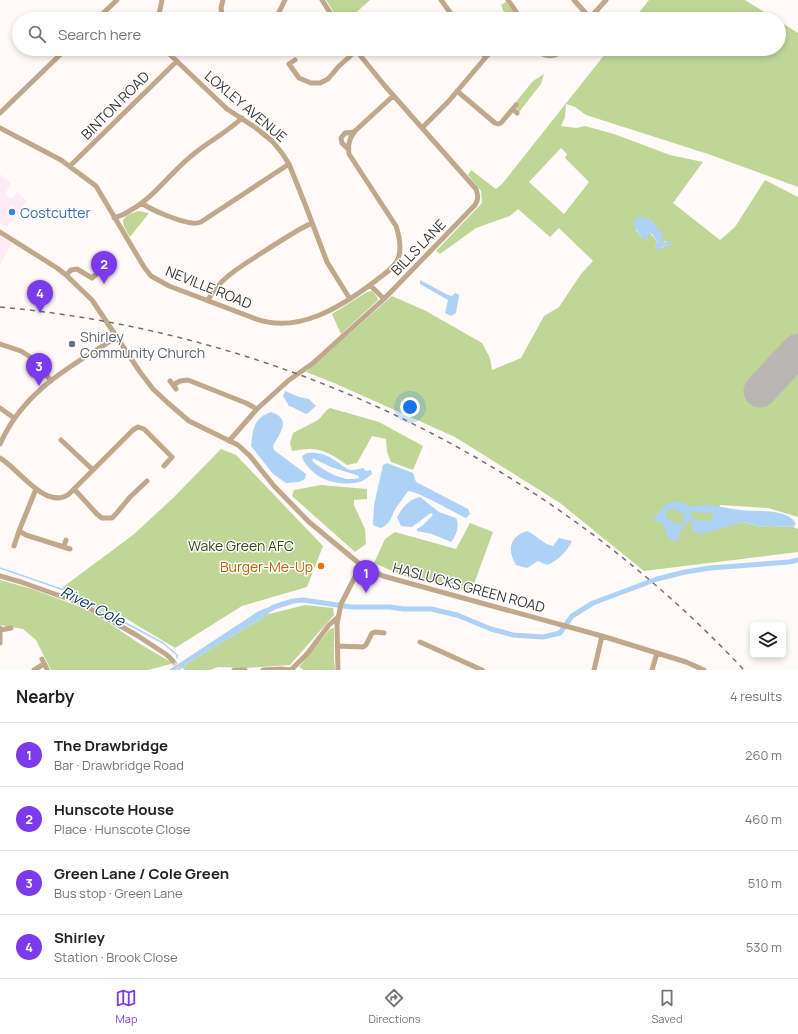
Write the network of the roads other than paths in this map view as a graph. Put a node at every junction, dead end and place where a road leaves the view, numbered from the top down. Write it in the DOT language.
graph roads {
  1 [pos="116,0"];
  2 [pos="162,0"];
  3 [pos="223,0"];
  4 [pos="285,0"];
  5 [pos="322,0"];
  6 [pos="441,0"];
  7 [pos="508,0"];
  8 [pos="574,0"];
  9 [pos="606,0"];
  10 [pos="104,12"];
  11 [pos="159,12"];
  12 [pos="222,12"];
  13 [pos="280,12"];
  14 [pos="330,12"];
  15 [pos="449,12"];
  16 [pos="516,12"];
  17 [pos="585,12"];
  18 [pos="595,12"];
  19 [pos="59,56"];
  20 [pos="171,56"];
  21 [pos="350,56"];
  22 [pos="361,56"];
  23 [pos="486,57"];
  24 [pos="295,60"];
  25 [pos="177,62"];
  26 [pos="458,91"];
  27 [pos="393,96"];
  28 [pos="0,112"];
  29 [pos="517,113"];
  30 [pos="242,118"];
  31 [pos="0,128"];
  32 [pos="422,128"];
  33 [pos="354,132"];
  34 [pos="348,148"];
  35 [pos="289,164"];
  36 [pos="70,166"];
  37 [pos="142,203"];
  38 [pos="114,218"];
  39 [pos="312,223"];
  40 [pos="0,232"];
  41 [pos="100,271"];
  42 [pos="66,275"];
  43 [pos="370,285"];
  44 [pos="350,299"];
  45 [pos="384,299"];
  46 [pos="208,300"];
  47 [pos="117,337"];
  48 [pos="0,344"];
  49 [pos="51,381"];
  50 [pos="173,385"];
  51 [pos="0,408"];
  52 [pos="257,409"];
  53 [pos="14,418"];
  54 [pos="62,440"];
  55 [pos="229,441"];
  56 [pos="0,444"];
  57 [pos="66,444"];
  58 [pos="61,449"];
  59 [pos="0,458"];
  60 [pos="164,466"];
  61 [pos="93,470"];
  62 [pos="147,481"];
  63 [pos="36,489"];
  64 [pos="74,489"];
  65 [pos="19,531"];
  66 [pos="66,540"];
  67 [pos="14,546"];
  68 [pos="64,546"];
  69 [pos="70,549"];
  70 [pos="361,565"];
  71 [pos="0,576"];
  72 [pos="338,617"];
  73 [pos="0,628"];
  74 [pos="10,628"];
  75 [pos="384,633"];
  76 [pos="602,636"];
  77 [pos="420,642"];
  78 [pos="0,643"];
  79 [pos="337,646"];
  80 [pos="657,653"];
  81 [pos="42,659"];
  82 [pos="173,661"];
  83 [pos="44,664"];
  84 [pos="47,669"];
  85 [pos="34,670"];
  86 [pos="234,670"];
  87 [pos="245,670"];
  88 [pos="263,670"];
  89 [pos="291,670"];
  90 [pos="338,670"];
  91 [pos="482,670"];
  92 [pos="594,670"];
  93 [pos="652,670"];
  94 [pos="704,670"];
  1 -- 10 [label="street"];
  2 -- 11 [label="street"];
  3 -- 12 [label="street"];
  4 -- 13 [label="street"];
  5 -- 14 [label="street"];
  6 -- 15 [label="street"];
  7 -- 16 [label="street"];
  8 -- 17 [label="street"];
  9 -- 18 [label="street"];
  19 -- 28 [label="street"];
  20 -- 25 [label="street, LOXLEY AVENUE"];
  21 -- 24 [label="street"];
  22 -- 27 [label="street, BILLS LANE"];
  23 -- 26 [label="street"];
  25 -- 30 [label="street, LOXLEY AVENUE"];
  25 -- 36 [label="street, BINTON ROAD"];
  26 -- 29 [label="street"];
  26 -- 32 [label="street"];
  27 -- 32 [label="street, BILLS LANE"];
  27 -- 33 [label="street, NEVILLE ROAD"];
  30 -- 35 [label="street, LOXLEY AVENUE"];
  30 -- 37 [label="street"];
  31 -- 36 [label="street, NEVILLE ROAD"];
  32 -- 45 [label="street, BILLS LANE"];
  33 -- 34 [label="street, NEVILLE ROAD"];
  33 -- 34 [label="street, NEVILLE ROAD"];
  34 -- 43 [label="street, NEVILLE ROAD"];
  35 -- 37 [label="street"];
  35 -- 39 [label="street, LOXLEY AVENUE"];
  36 -- 38 [label="street, NEVILLE ROAD"];
  37 -- 38 [label="street"];
  38 -- 46 [label="street, NEVILLE ROAD"];
  39 -- 44 [label="street, LOXLEY AVENUE"];
  39 -- 46 [label="street"];
  40 -- 42 [label="street, HASLUCKS GREEN ROAD"];
  41 -- 42 [label="street"];
  42 -- 47 [label="street, HASLUCKS GREEN ROAD"];
  43 -- 44 [label="street, NEVILLE ROAD"];
  43 -- 45 [label="street"];
  44 -- 46 [label="street, NEVILLE ROAD"];
  45 -- 52 [label="street, BILLS LANE"];
  47 -- 49 [label="street"];
  47 -- 55 [label="street, HASLUCKS GREEN ROAD"];
  48 -- 49 [label="street"];
  49 -- 53 [label="street"];
  50 -- 52 [label="street"];
  51 -- 53 [label="street"];
  52 -- 55 [label="street, BILLS LANE"];
  53 -- 56 [label="street"];
  54 -- 57 [label="street"];
  55 -- 70 [label="street, HASLUCKS GREEN ROAD"];
  57 -- 58 [label="street"];
  57 -- 61 [label="street"];
  59 -- 63 [label="street"];
  60 -- 61 [label="street"];
  61 -- 64 [label="street"];
  62 -- 64 [label="street"];
  63 -- 64 [label="street"];
  63 -- 65 [label="street"];
  65 -- 67 [label="street"];
  65 -- 68 [label="street"];
  66 -- 68 [label="street"];
  68 -- 69 [label="street"];
  70 -- 72 [label="street"];
  70 -- 76 [label="street, HASLUCKS GREEN ROAD"];
  71 -- 82 [label="street"];
  72 -- 79 [label="street"];
  72 -- 89 [label="street"];
  73 -- 74 [label="street"];
  73 -- 78 [label="street"];
  75 -- 79 [label="street"];
  76 -- 80 [label="street, HASLUCKS GREEN ROAD"];
  76 -- 92 [label="street"];
  77 -- 91 [label="street"];
  79 -- 90 [label="street"];
  80 -- 93 [label="street"];
  80 -- 94 [label="street, HASLUCKS GREEN ROAD"];
  81 -- 83 [label="street"];
  83 -- 84 [label="street"];
  83 -- 85 [label="street"];
  86 -- 87 [label="street"];
  88 -- 89 [label="street"];
}
